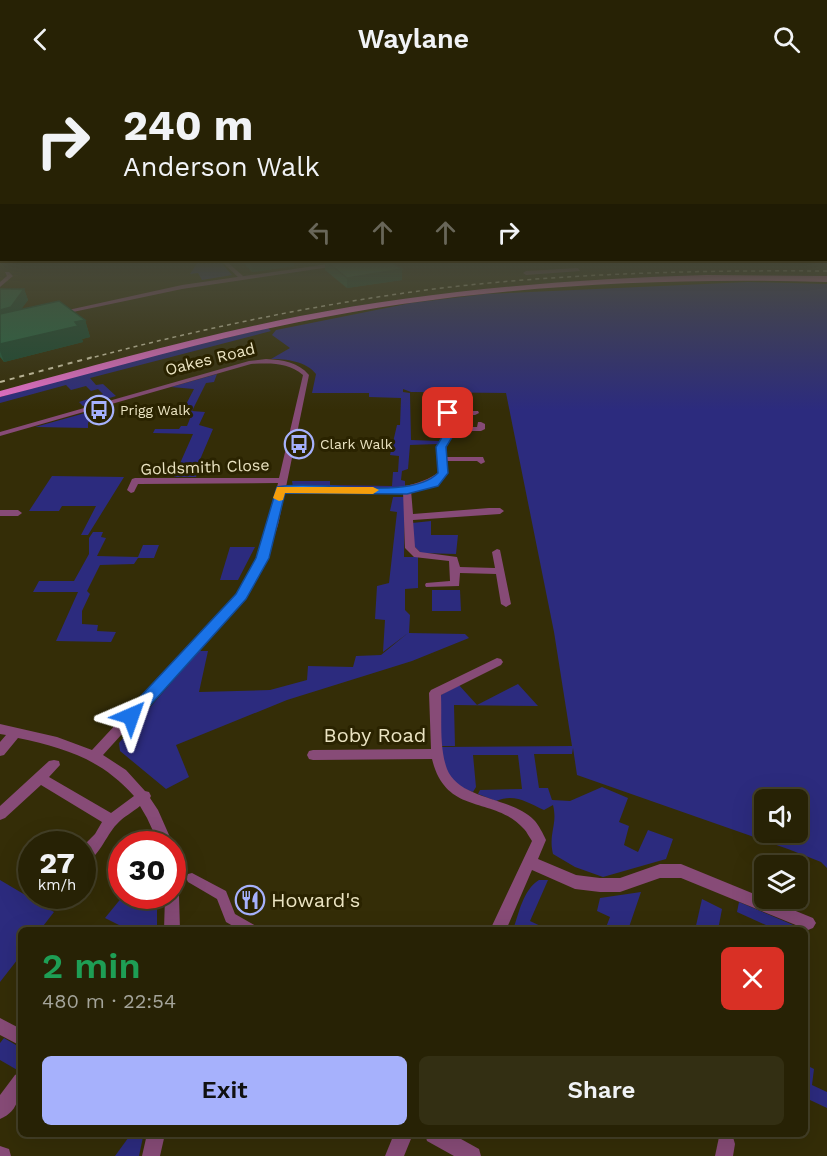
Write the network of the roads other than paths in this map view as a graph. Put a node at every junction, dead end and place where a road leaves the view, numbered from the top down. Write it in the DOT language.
graph roads {
  1 [pos="78,309"];
  2 [pos="341,309"];
  3 [pos="360,309"];
  4 [pos="49,315"];
  5 [pos="0,388"];
  6 [pos="0,394"];
  7 [pos="475,413"];
  8 [pos="481,424"];
  9 [pos="449,429"];
  10 [pos="0,434"];
  11 [pos="442,459"];
  12 [pos="481,462"];
  13 [pos="282,485"];
  14 [pos="131,490"];
  15 [pos="407,490"];
  16 [pos="500,511"];
  17 [pos="0,513"];
  18 [pos="18,513"];
  19 [pos="410,517"];
  20 [pos="497,552"];
  21 [pos="454,570"];
  22 [pos="500,571"];
  23 [pos="430,585"];
  24 [pos="506,604"];
  25 [pos="497,662"];
  26 [pos="0,729"];
  27 [pos="15,732"];
  28 [pos="0,751"];
  29 [pos="437,754"];
  30 [pos="95,755"];
  31 [pos="313,756"];
  32 [pos="54,765"];
  33 [pos="40,778"];
  34 [pos="144,796"];
  35 [pos="0,814"];
  36 [pos="111,820"];
  37 [pos="160,831"];
  38 [pos="96,842"];
  39 [pos="529,862"];
  40 [pos="192,878"];
  41 [pos="172,909"];
  42 [pos="808,923"];
  43 [pos="172,927"];
  44 [pos="246,927"];
  45 [pos="499,927"];
  46 [pos="0,1026"];
  47 [pos="18,1036"];
  48 [pos="18,1085"];
  49 [pos="0,1110"];
  50 [pos="155,1137"];
  51 [pos="403,1137"];
  52 [pos="439,1137"];
  53 [pos="151,1156"];
  54 [pos="394,1156"];
  55 [pos="472,1156"];
  1 -- 4 [label="street"];
  2 -- 5 [label="highway"];
  3 -- 6 [label="highway"];
  7 -- 9 [label="street"];
  8 -- 9 [label="street"];
  9 -- 11 [label="street"];
  10 -- 13 [label="street, Oakes Road"];
  11 -- 12 [label="street"];
  11 -- 15 [label="street"];
  13 -- 14 [label="street, Goldsmith Close"];
  13 -- 15 [label="street"];
  13 -- 30 [label="street, Oakes Road"];
  15 -- 19 [label="street"];
  16 -- 19 [label="street"];
  17 -- 18 [label="street"];
  19 -- 21 [label="street"];
  20 -- 22 [label="street"];
  21 -- 22 [label="street"];
  21 -- 23 [label="street"];
  22 -- 24 [label="street"];
  25 -- 29 [label="street, Boby Road"];
  26 -- 27 [label="street"];
  27 -- 28 [label="street"];
  27 -- 30 [label="street"];
  29 -- 31 [label="street, Boby Road"];
  29 -- 39 [label="street, Boby Road"];
  30 -- 34 [label="street"];
  32 -- 33 [label="street"];
  33 -- 35 [label="street"];
  33 -- 36 [label="street"];
  34 -- 36 [label="street"];
  34 -- 37 [label="street"];
  36 -- 38 [label="street"];
  39 -- 42 [label="street"];
  39 -- 45 [label="street, Boby Road"];
  40 -- 44 [label="street"];
  41 -- 43 [label="street"];
  46 -- 47 [label="street"];
  48 -- 49 [label="street"];
  50 -- 53 [label="street"];
  51 -- 54 [label="street"];
  52 -- 55 [label="street"];
}
